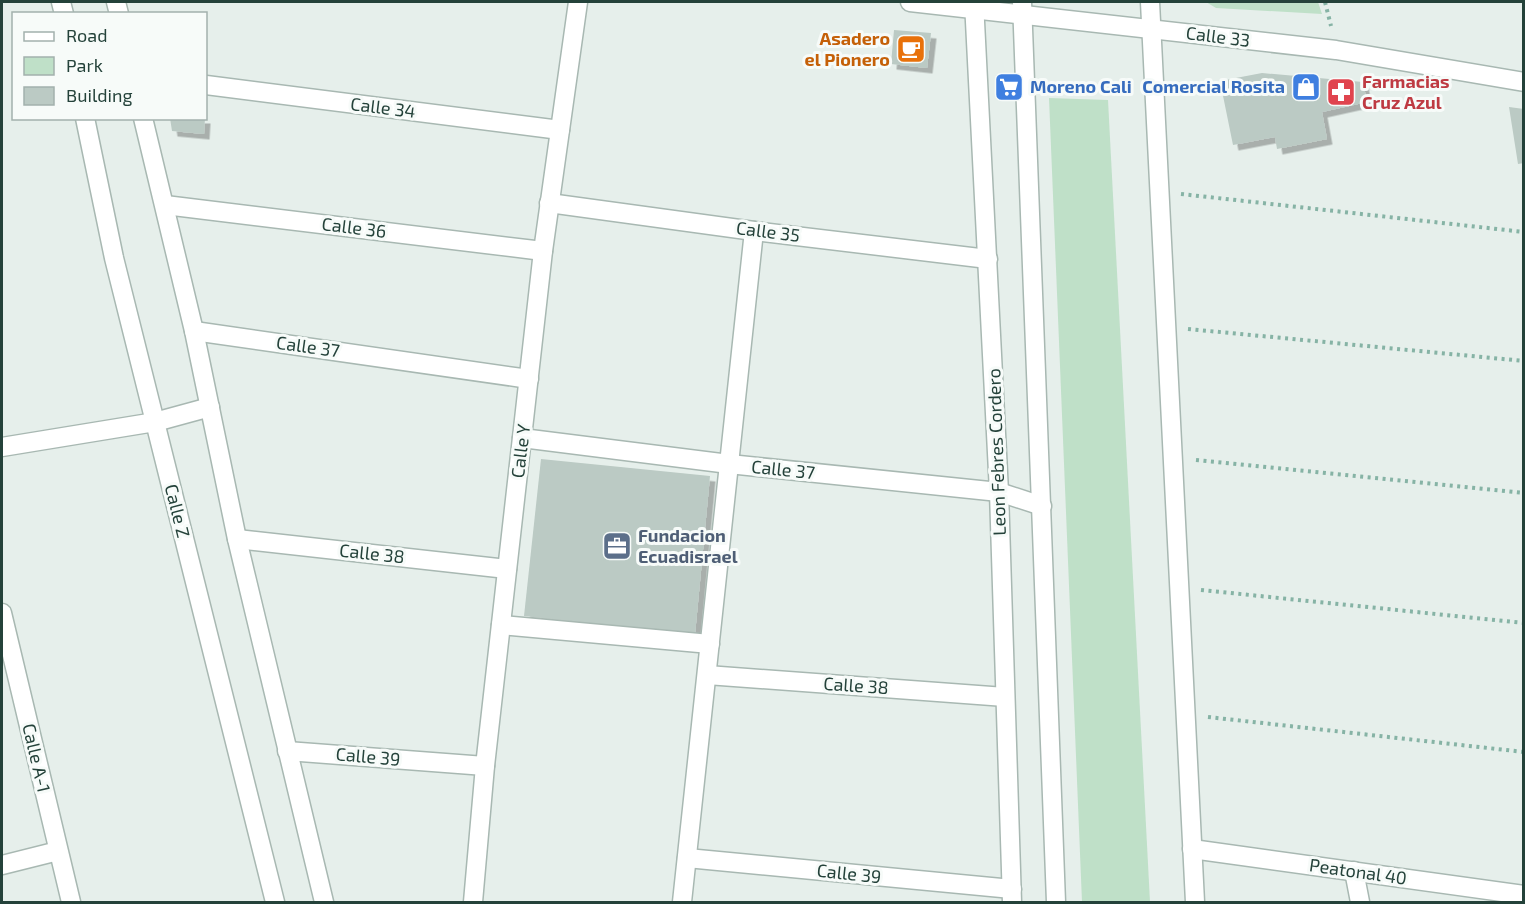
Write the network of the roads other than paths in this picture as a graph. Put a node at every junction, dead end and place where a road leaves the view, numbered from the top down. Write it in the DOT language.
graph roads {
  1 [pos="578,2"];
  2 [pos="910,2"];
  3 [pos="1150,2"];
  4 [pos="974,5"];
  5 [pos="1022,8"];
  6 [pos="1151,29"];
  7 [pos="1524,82"];
  8 [pos="207,86"];
  9 [pos="85,120"];
  10 [pos="144,120"];
  11 [pos="560,130"];
  12 [pos="549,203"];
  13 [pos="165,205"];
  14 [pos="754,231"];
  15 [pos="543,251"];
  16 [pos="988,259"];
  17 [pos="194,331"];
  18 [pos="529,379"];
  19 [pos="210,407"];
  20 [pos="155,422"];
  21 [pos="522,438"];
  22 [pos="2,447"];
  23 [pos="729,464"];
  24 [pos="999,492"];
  25 [pos="1042,506"];
  26 [pos="237,539"];
  27 [pos="507,568"];
  28 [pos="2,613"];
  29 [pos="501,625"];
  30 [pos="710,644"];
  31 [pos="7,662"];
  32 [pos="707,675"];
  33 [pos="1005,697"];
  34 [pos="286,751"];
  35 [pos="485,766"];
  36 [pos="1192,849"];
  37 [pos="58,851"];
  38 [pos="687,858"];
  39 [pos="2,865"];
  40 [pos="1354,871"];
  41 [pos="1524,895"];
  42 [pos="1012,896"];
  43 [pos="1483,896"];
  44 [pos="72,903"];
  45 [pos="275,903"];
  46 [pos="324,903"];
  47 [pos="472,903"];
  48 [pos="682,903"];
  49 [pos="1056,903"];
  50 [pos="1195,903"];
  51 [pos="1360,903"];
  1 -- 11 [label="street, Calle Y"];
  2 -- 4 [label="street, Calle 33"];
  3 -- 6 [label="street"];
  4 -- 5 [label="street, Calle 33"];
  4 -- 16 [label="street, Leon Febres Cordero"];
  5 -- 6 [label="street, Calle 33"];
  5 -- 25 [label="street"];
  6 -- 7 [label="street, Calle 33"];
  6 -- 36 [label="street"];
  8 -- 11 [label="street, Calle 34"];
  9 -- 20 [label="street, Calle Z"];
  10 -- 13 [label="street"];
  11 -- 12 [label="street, Calle Y"];
  12 -- 14 [label="street, Calle 35"];
  12 -- 15 [label="street, Calle Y"];
  13 -- 15 [label="street, Calle 36"];
  13 -- 17 [label="street"];
  14 -- 16 [label="street, Calle 35"];
  14 -- 23 [label="street"];
  15 -- 18 [label="street, Calle Y"];
  16 -- 24 [label="street, Leon Febres Cordero"];
  17 -- 18 [label="street, Calle 37"];
  17 -- 19 [label="street"];
  18 -- 21 [label="street, Calle Y"];
  19 -- 20 [label="street"];
  19 -- 26 [label="street"];
  20 -- 22 [label="street"];
  20 -- 45 [label="street, Calle Z"];
  21 -- 23 [label="street, Calle 37"];
  21 -- 27 [label="street, Calle Y"];
  23 -- 24 [label="street, Calle 37"];
  23 -- 30 [label="street"];
  24 -- 25 [label="street, Calle 37"];
  24 -- 33 [label="street, Leon Febres Cordero"];
  25 -- 49 [label="street"];
  26 -- 27 [label="street, Calle 38"];
  26 -- 34 [label="street"];
  27 -- 29 [label="street, Calle Y"];
  28 -- 31 [label="street, Calle A-1"];
  29 -- 30 [label="street"];
  29 -- 35 [label="street, Calle Y"];
  30 -- 32 [label="street"];
  31 -- 37 [label="street, Calle A-1"];
  32 -- 33 [label="street, Calle 38"];
  32 -- 38 [label="street"];
  33 -- 42 [label="street, Leon Febres Cordero"];
  34 -- 35 [label="street, Calle 39"];
  34 -- 46 [label="street"];
  35 -- 47 [label="street, Calle Y"];
  36 -- 40 [label="street, Peatonal 40"];
  36 -- 50 [label="street"];
  37 -- 39 [label="street"];
  37 -- 44 [label="street, Calle A-1"];
  38 -- 42 [label="street, Calle 39"];
  38 -- 48 [label="street"];
  40 -- 43 [label="street, Peatonal 40"];
  40 -- 51 [label="street"];
  41 -- 43 [label="street, Peatonal 40"];
}
